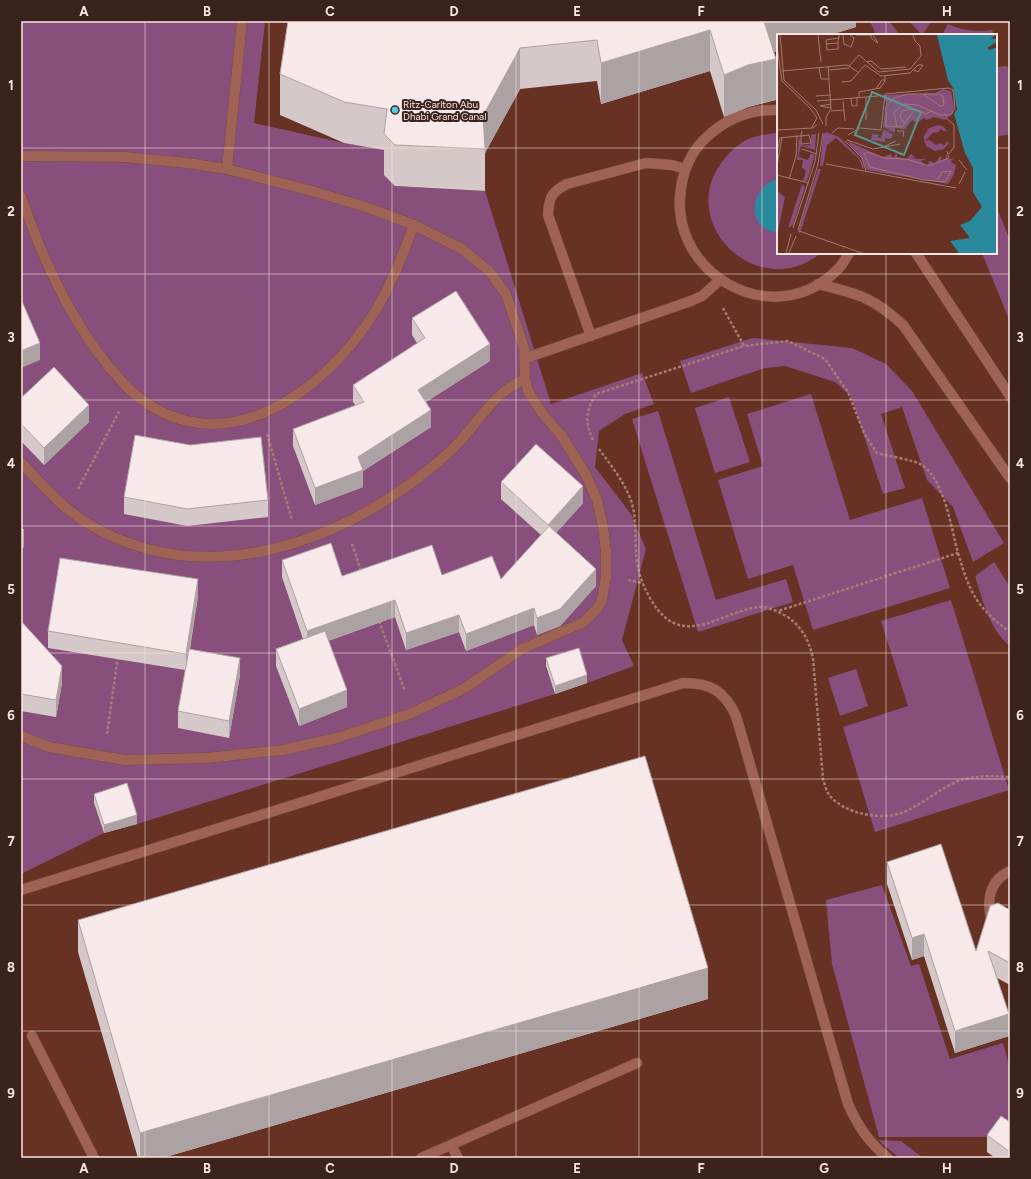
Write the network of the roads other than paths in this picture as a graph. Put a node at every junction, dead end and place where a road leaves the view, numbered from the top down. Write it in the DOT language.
graph roads {
  1 [pos="242,21"];
  2 [pos="777,110"];
  3 [pos="21,156"];
  4 [pos="227,169"];
  5 [pos="685,170"];
  6 [pos="21,196"];
  7 [pos="414,225"];
  8 [pos="848,254"];
  9 [pos="917,254"];
  10 [pos="720,280"];
  11 [pos="818,284"];
  12 [pos="591,336"];
  13 [pos="526,358"];
  14 [pos="525,379"];
  15 [pos="1010,396"];
  16 [pos="21,462"];
  17 [pos="1010,478"];
  18 [pos="21,736"];
  19 [pos="1010,871"];
  20 [pos="21,890"];
  21 [pos="992,922"];
  22 [pos="32,1036"];
  23 [pos="638,1063"];
  24 [pos="451,1145"];
  25 [pos="94,1158"];
  26 [pos="421,1158"];
  27 [pos="458,1158"];
  28 [pos="888,1158"];
  1 -- 4 [label="lane"];
  2 -- 5 [label="lane"];
  3 -- 4 [label="lane"];
  4 -- 7 [label="lane"];
  5 -- 10 [label="lane"];
  5 -- 12 [label="lane"];
  6 -- 7 [label="lane"];
  7 -- 13 [label="lane"];
  8 -- 11 [label="lane"];
  9 -- 15 [label="lane"];
  10 -- 11 [label="lane"];
  10 -- 12 [label="lane"];
  11 -- 17 [label="lane"];
  12 -- 13 [label="lane"];
  13 -- 14 [label="lane"];
  14 -- 16 [label="lane"];
  14 -- 18 [label="lane"];
  19 -- 21 [label="lane"];
  20 -- 28 [label="lane"];
  22 -- 25 [label="lane"];
  23 -- 24 [label="lane"];
  24 -- 26 [label="lane"];
  24 -- 27 [label="lane"];
}
